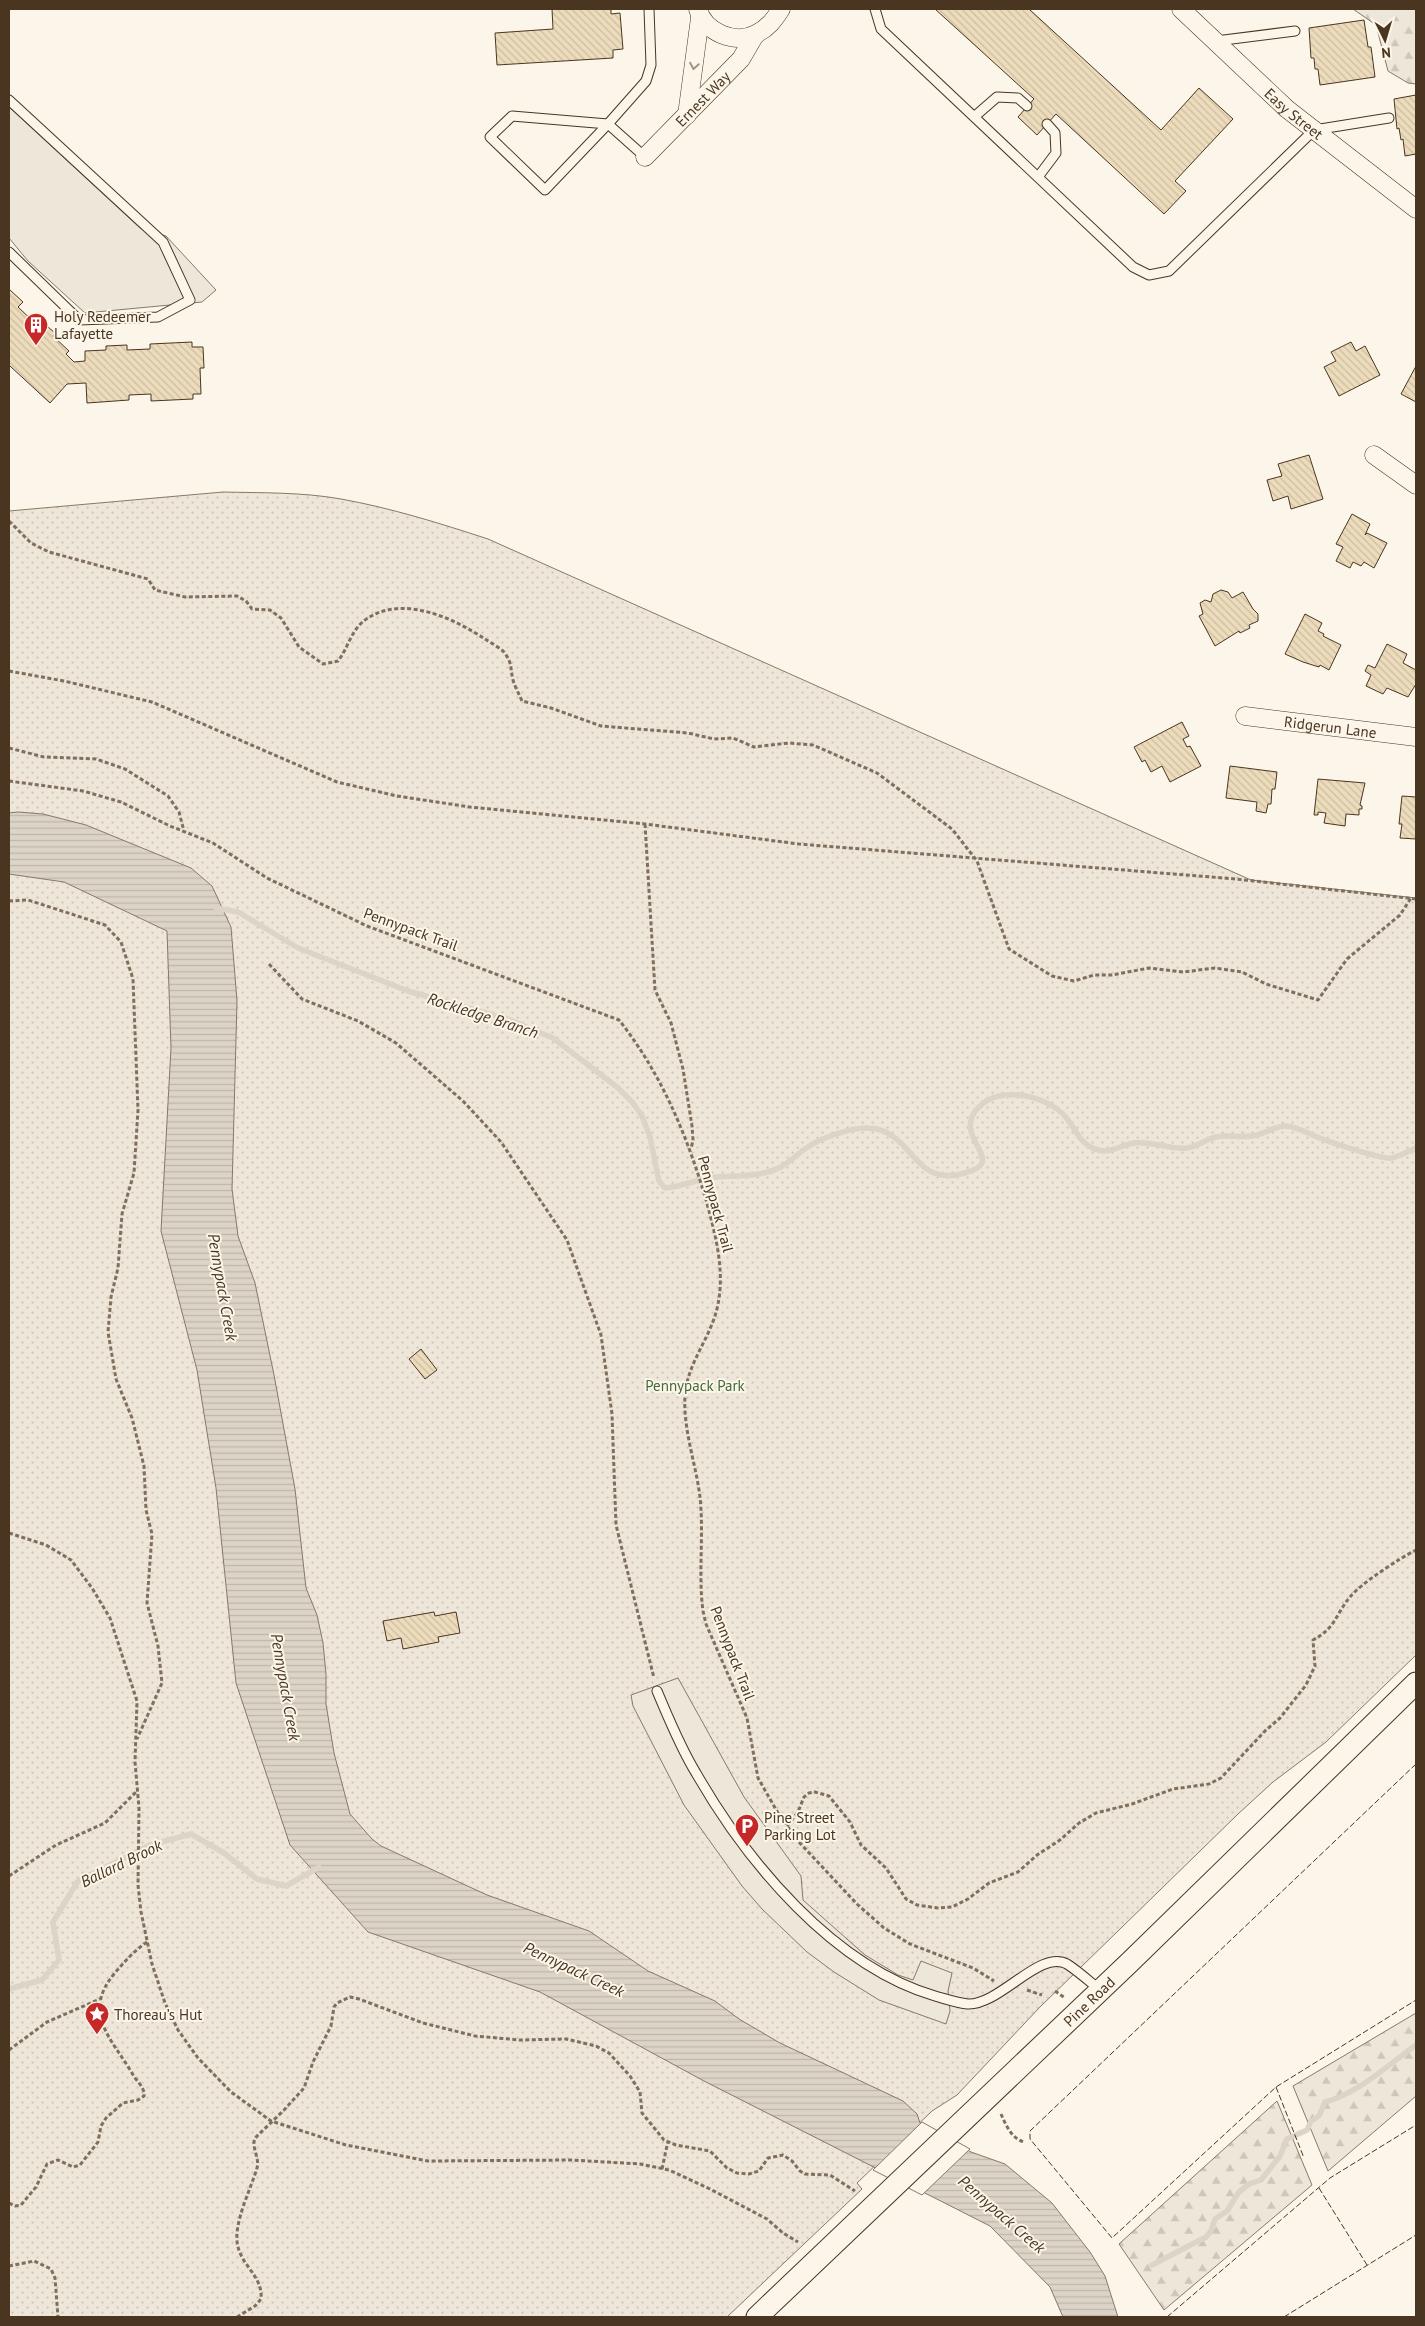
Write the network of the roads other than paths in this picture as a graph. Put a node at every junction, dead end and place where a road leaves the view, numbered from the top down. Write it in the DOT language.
graph roads {
  1 [pos="649,9"];
  2 [pos="781,9"];
  3 [pos="875,9"];
  4 [pos="1181,9"];
  5 [pos="699,13"];
  6 [pos="1295,30"];
  7 [pos="755,35"];
  8 [pos="1215,41"];
  9 [pos="9,100"];
  10 [pos="1027,106"];
  11 [pos="687,115"];
  12 [pos="974,117"];
  13 [pos="1388,118"];
  14 [pos="608,124"];
  15 [pos="1047,124"];
  16 [pos="1314,130"];
  17 [pos="645,157"];
  18 [pos="1038,177"];
  19 [pos="1412,202"];
  20 [pos="9,252"];
  21 [pos="1374,454"];
  22 [pos="1416,485"];
  23 [pos="1246,716"];
  24 [pos="1416,737"];
  25 [pos="1416,1683"];
  26 [pos="657,1691"];
  27 [pos="1100,1990"];
  28 [pos="757,2317"];
  1 -- 14 [label="lane"];
  2 -- 7 [label="street"];
  3 -- 12 [label="lane"];
  4 -- 8 [label="street, Easy Street"];
  5 -- 7 [label="street"];
  5 -- 11 [label="street, one-way"];
  6 -- 8 [label="lane"];
  7 -- 11 [label="street, Ernest Way"];
  8 -- 16 [label="street, Easy Street"];
  9 -- 20 [label="lane"];
  10 -- 12 [label="lane"];
  11 -- 17 [label="street, Ernest Way"];
  12 -- 18 [label="lane"];
  13 -- 16 [label="lane"];
  14 -- 14 [label="lane"];
  14 -- 17 [label="lane"];
  15 -- 18 [label="lane"];
  16 -- 18 [label="lane"];
  16 -- 19 [label="street, Easy Street"];
  21 -- 22 [label="street"];
  23 -- 24 [label="street, Ridgerun Lane"];
  25 -- 27 [label="street, Pine Road"];
  26 -- 27 [label="lane"];
  27 -- 28 [label="street, Pine Road"];
}
